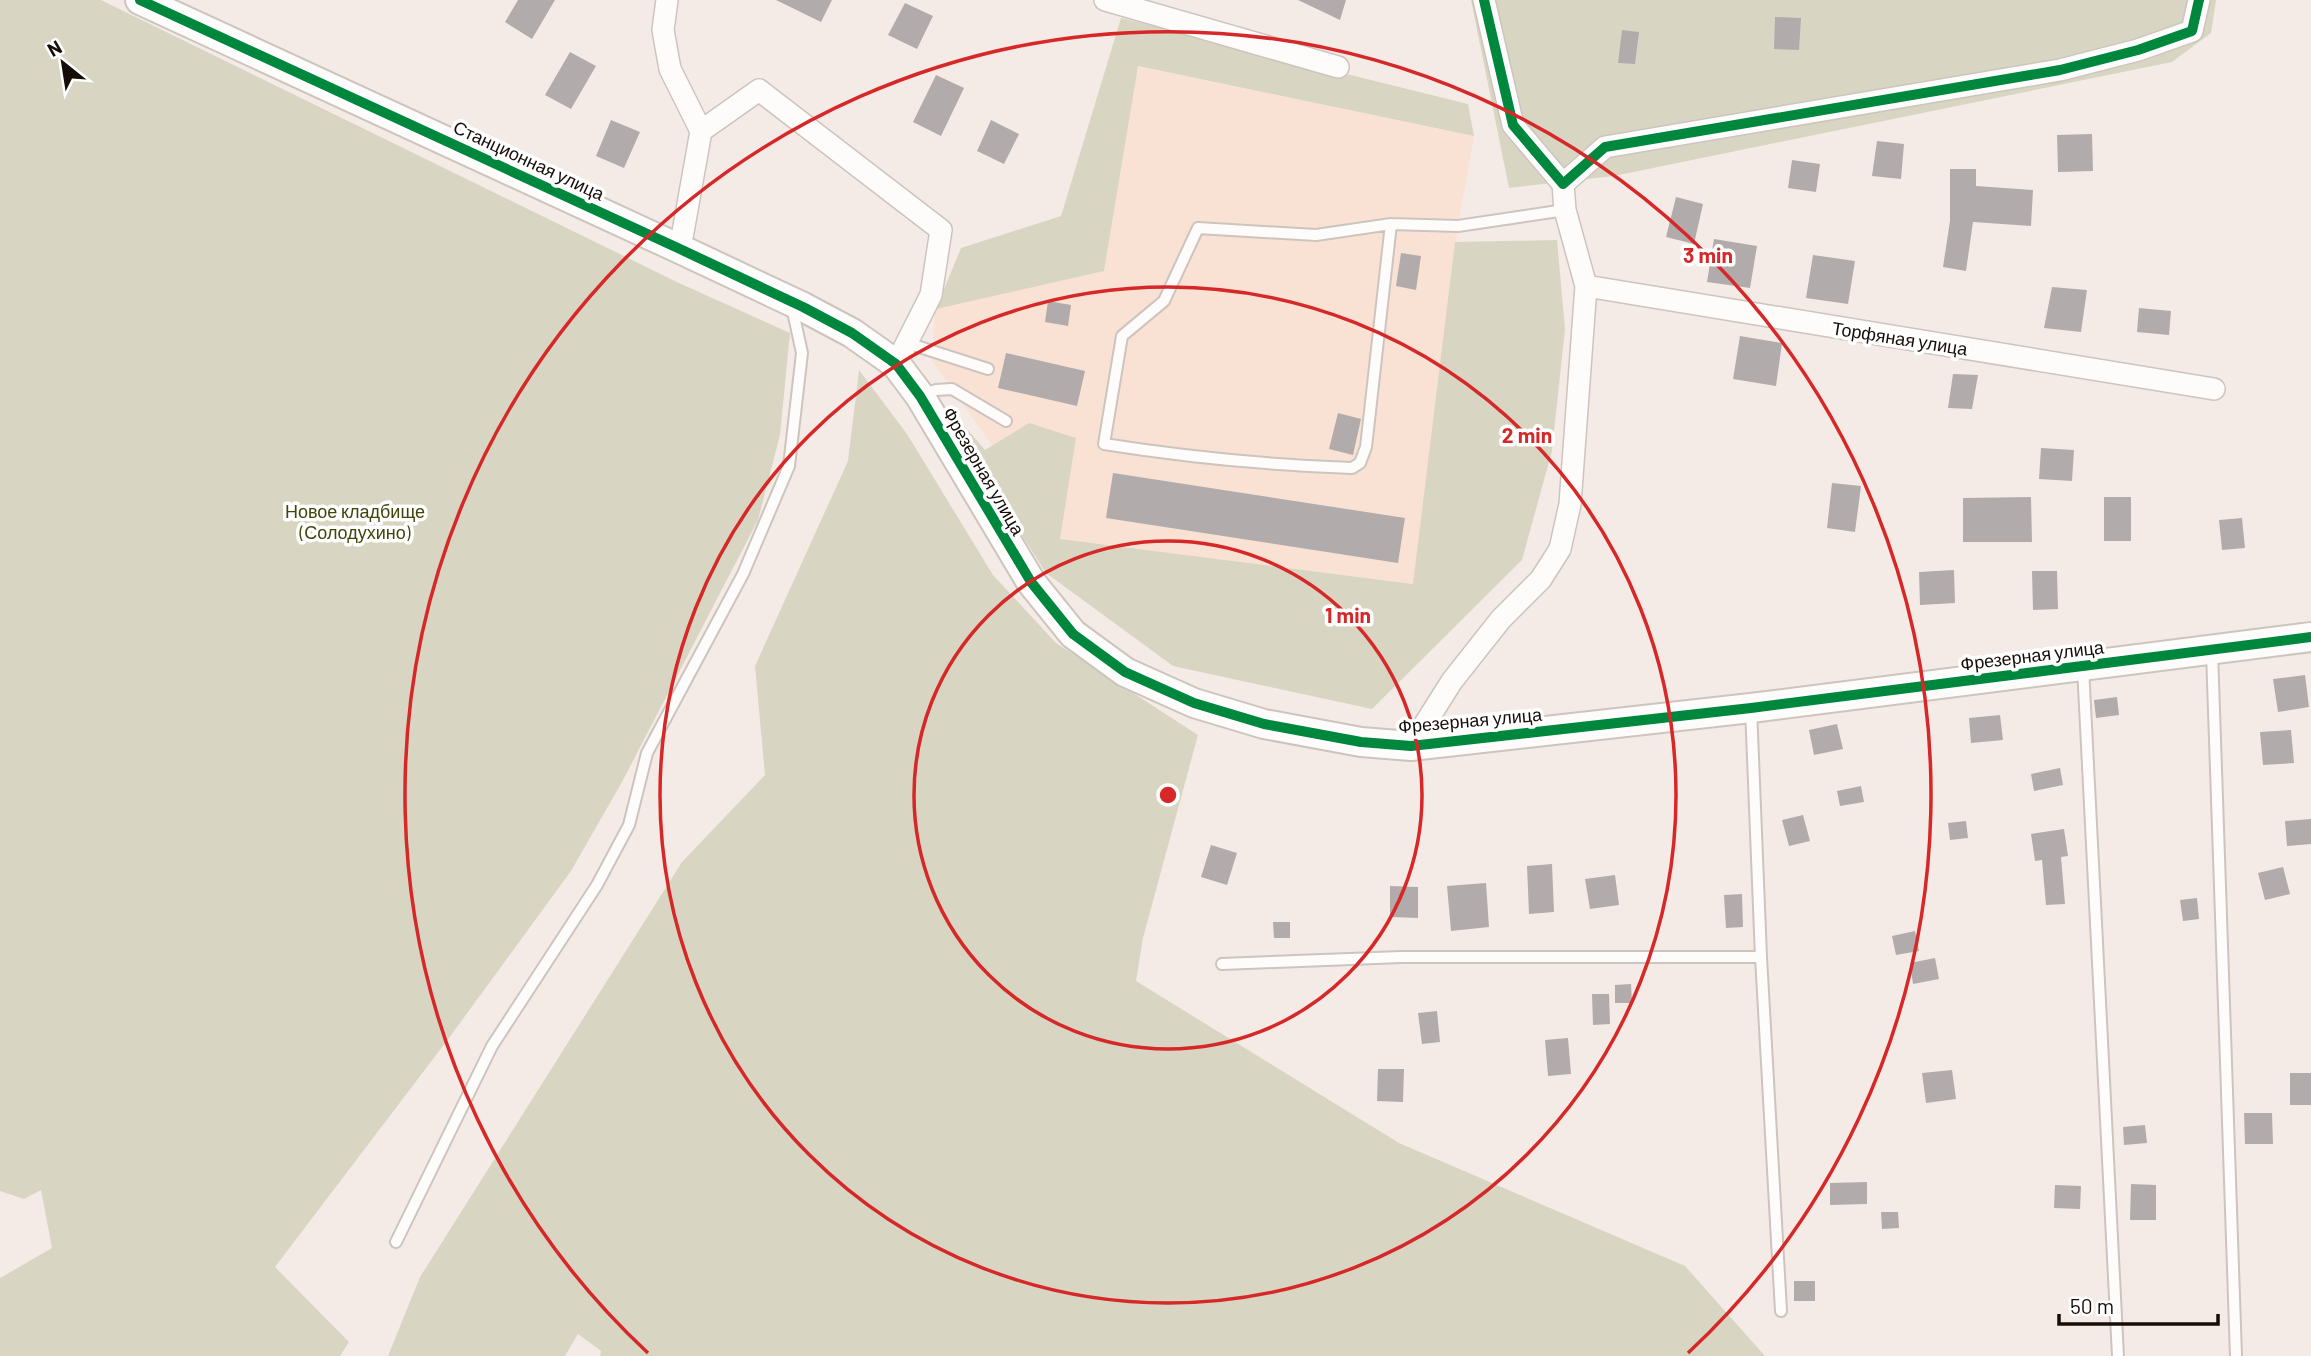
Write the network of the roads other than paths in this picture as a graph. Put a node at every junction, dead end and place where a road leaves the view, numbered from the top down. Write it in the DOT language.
graph roads {
  1 [pos="140,0"];
  2 [pos="667,0"];
  3 [pos="1484,0"];
  4 [pos="2199,0"];
  5 [pos="1113,2"];
  6 [pos="1338,67"];
  7 [pos="701,131"];
  8 [pos="1563,184"];
  9 [pos="1565,211"];
  10 [pos="1391,224"];
  11 [pos="680,249"];
  12 [pos="1586,286"];
  13 [pos="790,301"];
  14 [pos="901,354"];
  15 [pos="988,369"];
  16 [pos="2214,389"];
  17 [pos="920,396"];
  18 [pos="1006,421"];
  19 [pos="2311,637"];
  20 [pos="2212,649"];
  21 [pos="2083,667"];
  22 [pos="1751,708"];
  23 [pos="1411,746"];
  24 [pos="1761,957"];
  25 [pos="1222,964"];
  26 [pos="396,1242"];
  27 [pos="1781,1311"];
  28 [pos="2118,1356"];
  29 [pos="2236,1356"];
  1 -- 11 [label="street, Станционная улица"];
  2 -- 7 [label="street"];
  3 -- 8 [label="street"];
  4 -- 8 [label="street"];
  5 -- 6 [label="street"];
  7 -- 11 [label="street"];
  7 -- 14 [label="street"];
  8 -- 9 [label="street"];
  9 -- 10 [label="lane"];
  9 -- 12 [label="street"];
  10 -- 10 [label="lane"];
  11 -- 13 [label="street, Станционная улица"];
  12 -- 16 [label="street, Торфяная улица"];
  12 -- 23 [label="street"];
  13 -- 14 [label="street, Станционная улица"];
  13 -- 26 [label="lane"];
  14 -- 15 [label="lane"];
  14 -- 17 [label="street, Фрезерная улица"];
  17 -- 18 [label="lane"];
  17 -- 23 [label="street, Фрезерная улица"];
  19 -- 20 [label="street, Фрезерная улица"];
  20 -- 21 [label="street, Фрезерная улица"];
  20 -- 29 [label="lane"];
  21 -- 22 [label="street, Фрезерная улица"];
  21 -- 28 [label="lane"];
  22 -- 23 [label="street, Фрезерная улица"];
  22 -- 24 [label="lane"];
  24 -- 25 [label="lane"];
  24 -- 27 [label="lane"];
}
